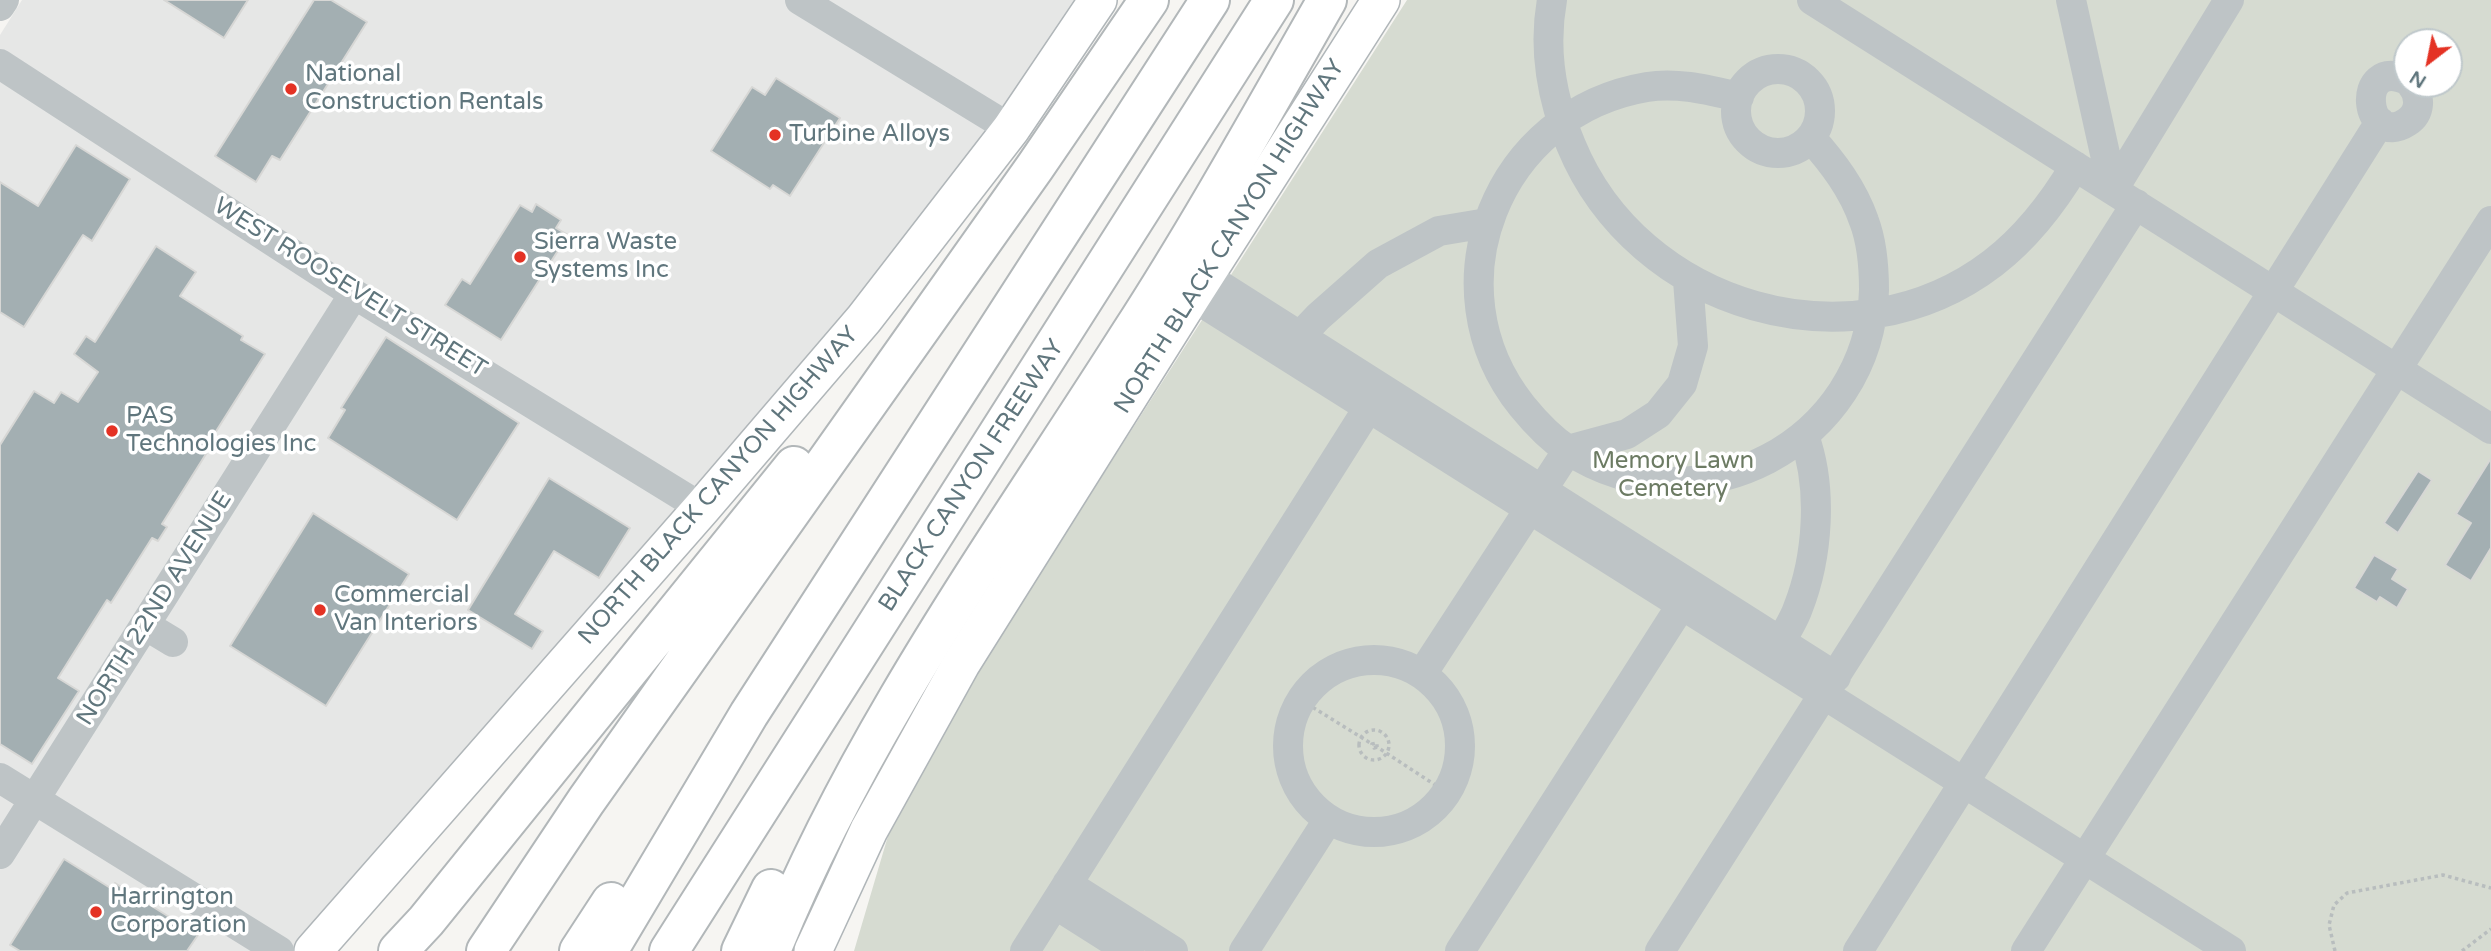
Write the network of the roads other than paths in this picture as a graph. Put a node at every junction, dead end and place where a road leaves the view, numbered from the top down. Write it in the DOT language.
graph roads {
  1 [pos="4,0"];
  2 [pos="1098,0"];
  3 [pos="1149,0"];
  4 [pos="1210,0"];
  5 [pos="1275,0"];
  6 [pos="1327,0"];
  7 [pos="1381,0"];
  8 [pos="1552,0"];
  9 [pos="1812,0"];
  10 [pos="2071,0"];
  11 [pos="2230,0"];
  12 [pos="800,1"];
  13 [pos="0,6"];
  14 [pos="0,64"];
  15 [pos="2393,77"];
  16 [pos="1739,97"];
  17 [pos="2418,98"];
  18 [pos="1561,121"];
  19 [pos="2380,122"];
  20 [pos="1011,129"];
  21 [pos="1811,138"];
  22 [pos="2075,166"];
  23 [pos="2124,197"];
  24 [pos="2491,221"];
  25 [pos="1487,223"];
  26 [pos="1688,280"];
  27 [pos="1198,286"];
  28 [pos="2273,291"];
  29 [pos="354,294"];
  30 [pos="940,298"];
  31 [pos="1873,314"];
  32 [pos="1294,346"];
  33 [pos="2397,369"];
  34 [pos="1374,397"];
  35 [pos="2491,429"];
  36 [pos="1804,436"];
  37 [pos="1568,450"];
  38 [pos="1535,499"];
  39 [pos="702,508"];
  40 [pos="1688,596"];
  41 [pos="145,625"];
  42 [pos="173,642"];
  43 [pos="1781,642"];
  44 [pos="1422,674"];
  45 [pos="1830,686"];
  46 [pos="749,714"];
  47 [pos="872,725"];
  48 [pos="0,778"];
  49 [pos="1964,782"];
  50 [pos="34,800"];
  51 [pos="1328,820"];
  52 [pos="747,826"];
  53 [pos="0,853"];
  54 [pos="2085,859"];
  55 [pos="1061,894"];
  56 [pos="489,948"];
  57 [pos="279,951"];
  58 [pos="313,951"];
  59 [pos="398,951"];
  60 [pos="579,951"];
  61 [pos="608,951"];
  62 [pos="668,951"];
  63 [pos="697,951"];
  64 [pos="741,951"];
  65 [pos="771,951"];
  66 [pos="813,951"];
  67 [pos="1024,951"];
  68 [pos="1129,951"];
  69 [pos="1172,951"];
  70 [pos="1244,951"];
  71 [pos="1461,951"];
  72 [pos="1660,951"];
  73 [pos="1858,951"];
  74 [pos="2026,951"];
  75 [pos="2231,951"];
  1 -- 13 [label="street"];
  2 -- 20 [label="main road, NORTH BLACK CANYON HIGHWAY"];
  3 -- 30 [label="highway"];
  4 -- 46 [label="highway"];
  5 -- 52 [label="highway, BLACK CANYON FREEWAY"];
  6 -- 47 [label="highway"];
  7 -- 27 [label="main road, NORTH BLACK CANYON HIGHWAY"];
  8 -- 18 [label="street"];
  9 -- 22 [label="street"];
  10 -- 23 [label="street"];
  11 -- 23 [label="street"];
  12 -- 20 [label="street"];
  14 -- 29 [label="street, WEST ROOSEVELT STREET"];
  15 -- 19 [label="street"];
  16 -- 18 [label="street"];
  16 -- 21 [label="street"];
  16 -- 21 [label="street"];
  17 -- 19 [label="street"];
  18 -- 25 [label="street"];
  18 -- 26 [label="street"];
  19 -- 28 [label="street"];
  20 -- 39 [label="main road, NORTH BLACK CANYON HIGHWAY"];
  21 -- 31 [label="street"];
  22 -- 23 [label="street"];
  22 -- 31 [label="street"];
  23 -- 28 [label="street"];
  23 -- 45 [label="street"];
  24 -- 33 [label="street"];
  25 -- 32 [label="street"];
  25 -- 37 [label="street"];
  26 -- 31 [label="street"];
  26 -- 37 [label="street"];
  27 -- 32 [label="street"];
  27 -- 66 [label="main road, NORTH BLACK CANYON HIGHWAY"];
  28 -- 33 [label="street"];
  28 -- 49 [label="street"];
  29 -- 39 [label="street, WEST ROOSEVELT STREET"];
  29 -- 41 [label="street, NORTH 22ND AVENUE"];
  30 -- 56 [label="highway"];
  30 -- 59 [label="highway"];
  31 -- 36 [label="street"];
  32 -- 34 [label="street"];
  33 -- 35 [label="street"];
  33 -- 54 [label="street"];
  34 -- 38 [label="street"];
  34 -- 55 [label="street"];
  36 -- 37 [label="street"];
  36 -- 43 [label="street"];
  37 -- 38 [label="street"];
  38 -- 40 [label="street"];
  38 -- 44 [label="street"];
  39 -- 58 [label="main road, NORTH BLACK CANYON HIGHWAY"];
  40 -- 43 [label="street"];
  40 -- 45 [label="street"];
  40 -- 71 [label="street"];
  41 -- 42 [label="street"];
  41 -- 50 [label="street, NORTH 22ND AVENUE"];
  43 -- 45 [label="street"];
  44 -- 51 [label="street"];
  44 -- 51 [label="street"];
  45 -- 49 [label="street"];
  45 -- 72 [label="street"];
  46 -- 60 [label="highway"];
  46 -- 61 [label="highway"];
  47 -- 64 [label="highway"];
  47 -- 65 [label="highway"];
  48 -- 50 [label="street"];
  49 -- 54 [label="street"];
  49 -- 73 [label="street"];
  50 -- 53 [label="street, NORTH 22ND AVENUE"];
  50 -- 57 [label="street"];
  51 -- 70 [label="street"];
  52 -- 62 [label="highway, BLACK CANYON FREEWAY"];
  52 -- 63 [label="highway"];
  54 -- 74 [label="street"];
  54 -- 75 [label="street"];
  55 -- 67 [label="street"];
  55 -- 68 [label="street"];
  55 -- 69 [label="street"];
}
